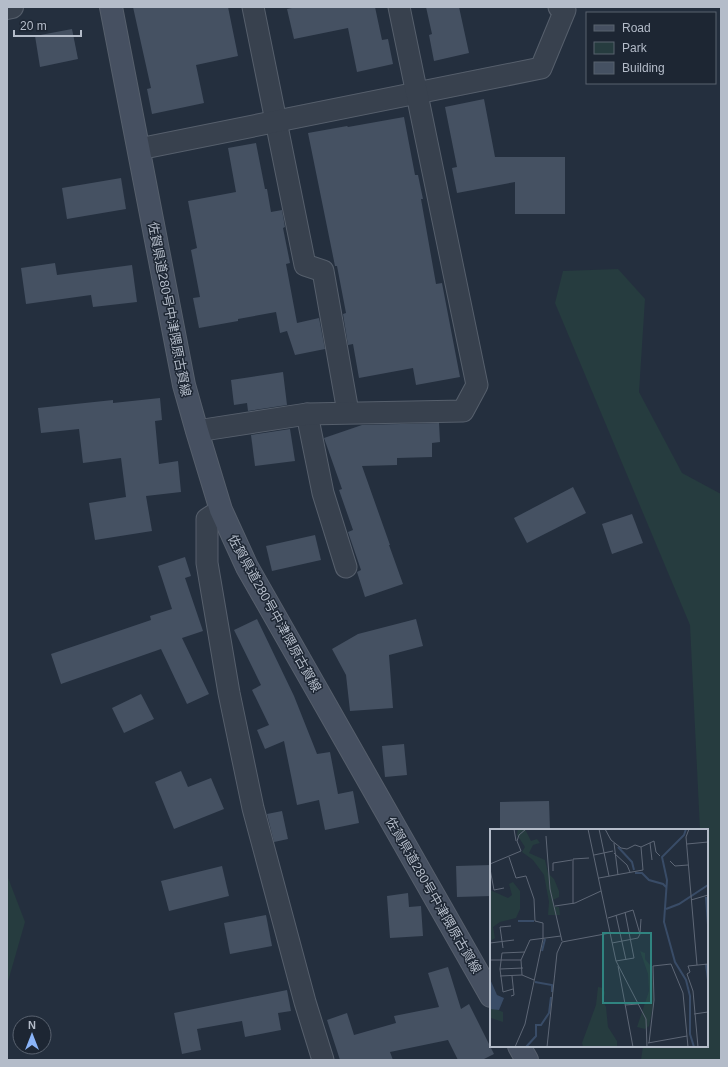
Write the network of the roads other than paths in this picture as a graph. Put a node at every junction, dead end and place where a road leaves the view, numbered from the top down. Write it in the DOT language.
graph roads {
  1 [pos="12,7"];
  2 [pos="111,7"];
  3 [pos="253,7"];
  4 [pos="398,7"];
  5 [pos="7,8"];
  6 [pos="563,8"];
  7 [pos="416,92"];
  8 [pos="276,121"];
  9 [pos="138,149"];
  10 [pos="348,412"];
  11 [pos="307,414"];
  12 [pos="196,432"];
  13 [pos="221,510"];
  14 [pos="346,567"];
  15 [pos="489,990"];
  16 [pos="520,1047"];
  17 [pos="324,1060"];
  18 [pos="527,1060"];
  1 -- 5 [label="street"];
  2 -- 9 [label="main road, 佐賀県道280号中津隈原古賀線"];
  3 -- 8 [label="street"];
  4 -- 7 [label="street"];
  6 -- 7 [label="street"];
  7 -- 8 [label="street"];
  7 -- 10 [label="street"];
  8 -- 9 [label="street"];
  8 -- 10 [label="street"];
  9 -- 12 [label="main road, 佐賀県道280号中津隈原古賀線"];
  10 -- 11 [label="street"];
  11 -- 12 [label="street"];
  11 -- 14 [label="street"];
  12 -- 13 [label="main road, 佐賀県道280号中津隈原古賀線"];
  13 -- 15 [label="main road, 佐賀県道280号中津隈原古賀線"];
  13 -- 17 [label="street"];
  16 -- 18 [label="main road"];
}
